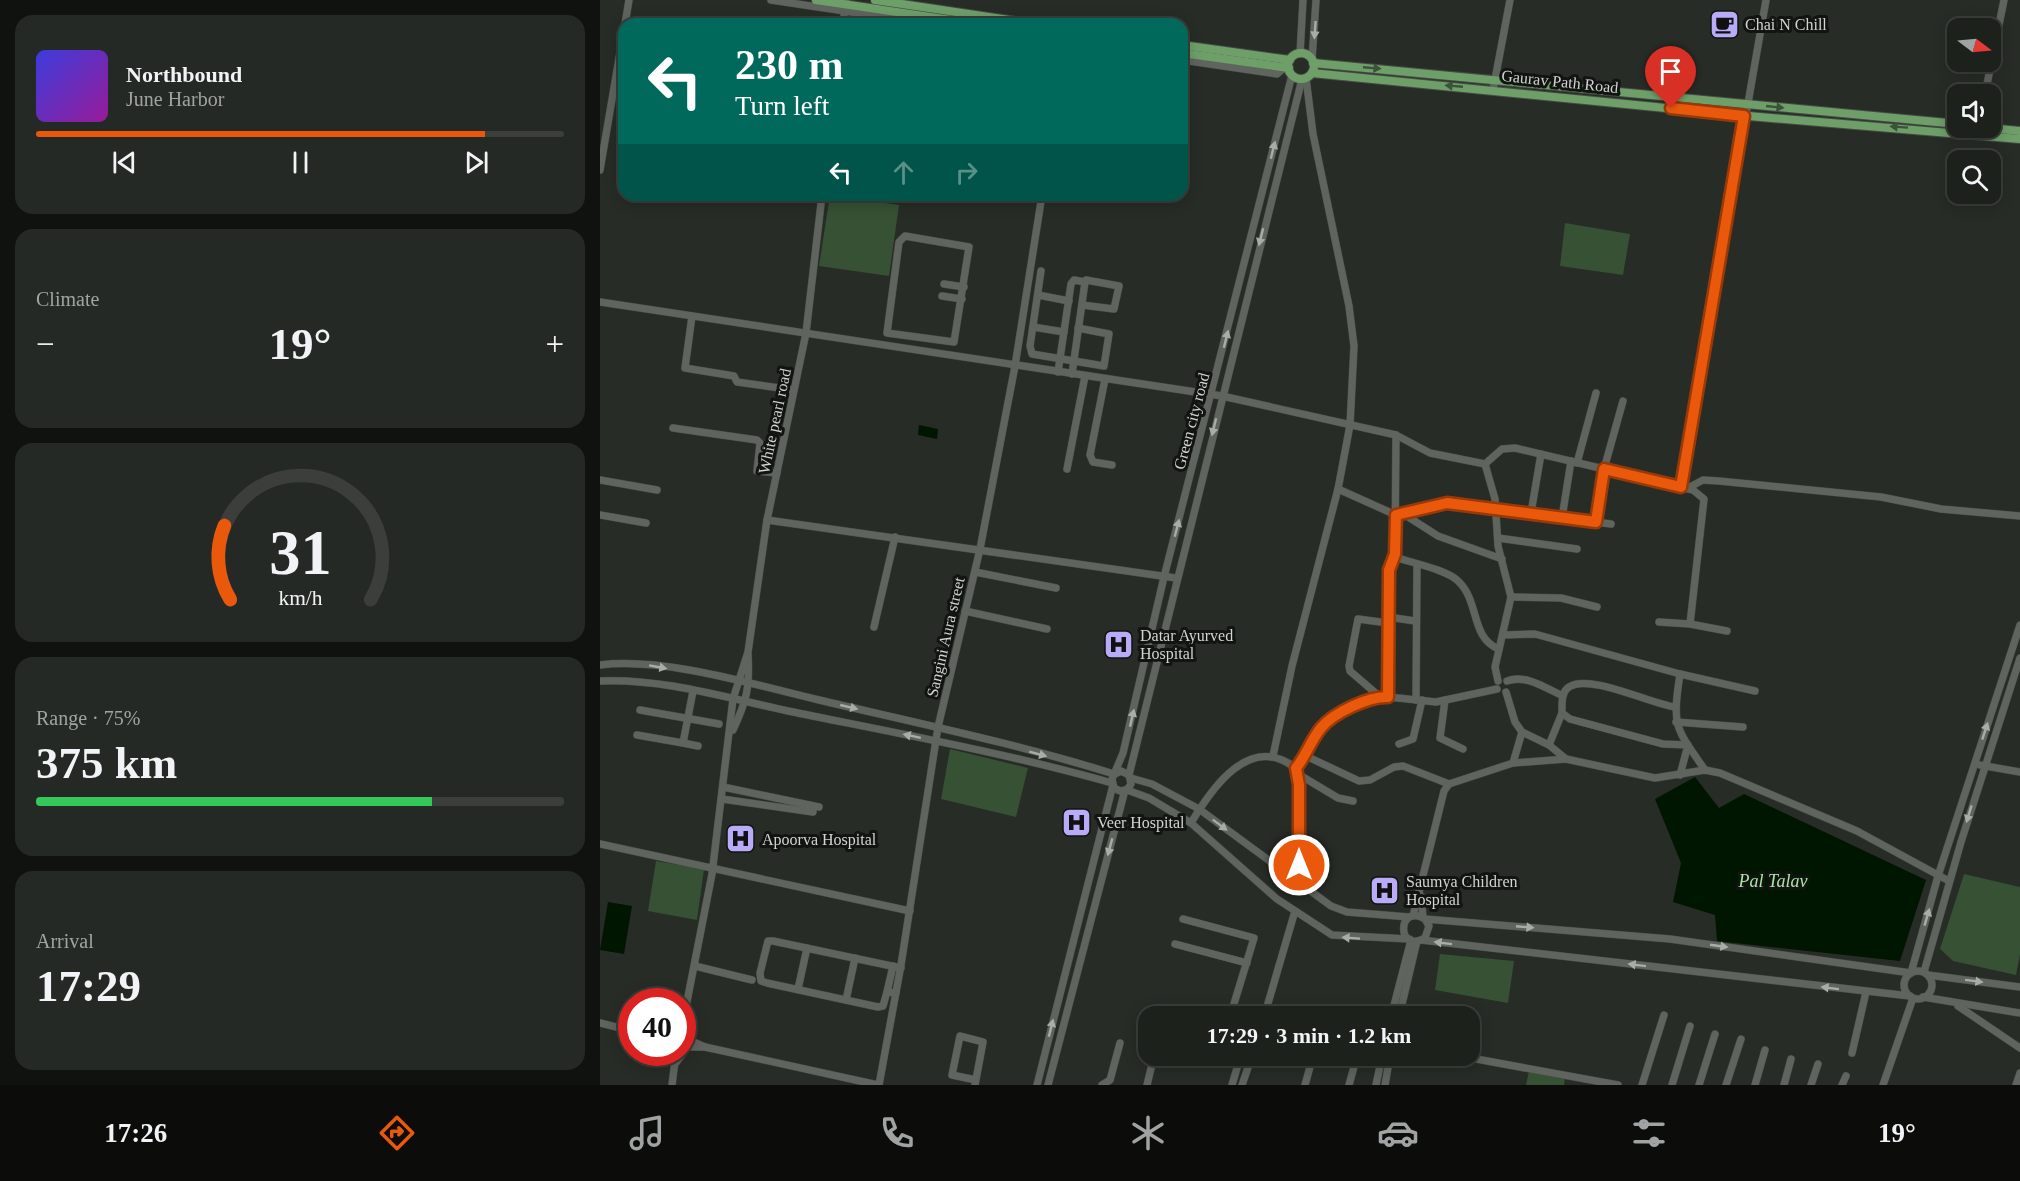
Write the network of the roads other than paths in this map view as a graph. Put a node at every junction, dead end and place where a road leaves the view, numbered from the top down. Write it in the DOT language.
graph roads {
  1 [pos="629,0"];
  2 [pos="771,0"];
  3 [pos="816,0"];
  4 [pos="875,0"];
  5 [pos="1303,0"];
  6 [pos="1316,0"];
  7 [pos="1510,0"];
  8 [pos="1766,0"];
  9 [pos="2004,0"];
  10 [pos="845,5"];
  11 [pos="626,18"];
  12 [pos="904,18"];
  13 [pos="936,18"];
  14 [pos="996,18"];
  15 [pos="1188,46"];
  16 [pos="1188,54"];
  17 [pos="1300,54"];
  18 [pos="1188,61"];
  19 [pos="1313,61"];
  20 [pos="618,64"];
  21 [pos="1289,68"];
  22 [pos="1306,77"];
  23 [pos="1496,79"];
  24 [pos="1987,84"];
  25 [pos="1493,90"];
  26 [pos="1746,104"];
  27 [pos="1744,116"];
  28 [pos="1947,123"];
  29 [pos="1947,129"];
  30 [pos="2001,129"];
  31 [pos="2020,131"];
  32 [pos="2001,135"];
  33 [pos="2020,139"];
  34 [pos="600,170"];
  35 [pos="821,201"];
  36 [pos="1041,201"];
  37 [pos="1041,271"];
  38 [pos="1085,282"];
  39 [pos="944,284"];
  40 [pos="964,287"];
  41 [pos="1038,295"];
  42 [pos="942,296"];
  43 [pos="962,299"];
  44 [pos="1069,301"];
  45 [pos="600,302"];
  46 [pos="1082,305"];
  47 [pos="692,316"];
  48 [pos="1033,327"];
  49 [pos="1078,328"];
  50 [pos="1064,332"];
  51 [pos="806,333"];
  52 [pos="934,340"];
  53 [pos="932,352"];
  54 [pos="1060,359"];
  55 [pos="1073,362"];
  56 [pos="1015,366"];
  57 [pos="1058,372"];
  58 [pos="1071,374"];
  59 [pos="1085,376"];
  60 [pos="1105,379"];
  61 [pos="794,390"];
  62 [pos="1596,393"];
  63 [pos="1213,394"];
  64 [pos="1222,396"];
  65 [pos="1623,401"];
  66 [pos="1350,425"];
  67 [pos="673,428"];
  68 [pos="1396,435"];
  69 [pos="1541,454"];
  70 [pos="1574,462"];
  71 [pos="1485,464"];
  72 [pos="1112,465"];
  73 [pos="1067,469"];
  74 [pos="1604,469"];
  75 [pos="777,473"];
  76 [pos="600,480"];
  77 [pos="1684,487"];
  78 [pos="1338,489"];
  79 [pos="657,490"];
  80 [pos="1496,508"];
  81 [pos="1531,513"];
  82 [pos="1399,514"];
  83 [pos="600,515"];
  84 [pos="2020,516"];
  85 [pos="1562,518"];
  86 [pos="767,520"];
  87 [pos="1596,522"];
  88 [pos="646,523"];
  89 [pos="1611,525"];
  90 [pos="895,537"];
  91 [pos="1498,538"];
  92 [pos="980,549"];
  93 [pos="1576,549"];
  94 [pos="1395,554"];
  95 [pos="1502,559"];
  96 [pos="1418,565"];
  97 [pos="975,572"];
  98 [pos="1164,576"];
  99 [pos="1176,578"];
  100 [pos="1056,588"];
  101 [pos="1511,597"];
  102 [pos="1597,607"];
  103 [pos="965,611"];
  104 [pos="1388,620"];
  105 [pos="1415,621"];
  106 [pos="1659,622"];
  107 [pos="1690,624"];
  108 [pos="2020,625"];
  109 [pos="874,627"];
  110 [pos="1047,629"];
  111 [pos="1727,631"];
  112 [pos="1504,635"];
  113 [pos="1499,649"];
  114 [pos="748,652"];
  115 [pos="2020,658"];
  116 [pos="600,665"];
  117 [pos="1680,674"];
  118 [pos="737,680"];
  119 [pos="600,681"];
  120 [pos="750,683"];
  121 [pos="1501,684"];
  122 [pos="693,691"];
  123 [pos="1755,691"];
  124 [pos="1379,696"];
  125 [pos="1563,696"];
  126 [pos="1388,697"];
  127 [pos="733,699"];
  128 [pos="1419,700"];
  129 [pos="1445,700"];
  130 [pos="746,702"];
  131 [pos="1675,707"];
  132 [pos="640,710"];
  133 [pos="1562,713"];
  134 [pos="688,718"];
  135 [pos="1676,722"];
  136 [pos="719,724"];
  137 [pos="1743,727"];
  138 [pos="938,728"];
  139 [pos="1522,732"];
  140 [pos="637,735"];
  141 [pos="730,735"];
  142 [pos="936,741"];
  143 [pos="683,743"];
  144 [pos="1399,744"];
  145 [pos="1549,745"];
  146 [pos="1688,745"];
  147 [pos="698,746"];
  148 [pos="1463,749"];
  149 [pos="1273,756"];
  150 [pos="1305,756"];
  151 [pos="1566,759"];
  152 [pos="1513,763"];
  153 [pos="1974,764"];
  154 [pos="1984,766"];
  155 [pos="1705,770"];
  156 [pos="1297,771"];
  157 [pos="2020,772"];
  158 [pos="1115,774"];
  159 [pos="1680,775"];
  160 [pos="1130,776"];
  161 [pos="1112,784"];
  162 [pos="1449,784"];
  163 [pos="723,787"];
  164 [pos="1126,790"];
  165 [pos="722,799"];
  166 [pos="1353,801"];
  167 [pos="1199,809"];
  168 [pos="1191,823"];
  169 [pos="600,844"];
  170 [pos="713,866"];
  171 [pos="1938,876"];
  172 [pos="1949,881"];
  173 [pos="1299,885"];
  174 [pos="1421,890"];
  175 [pos="910,911"];
  176 [pos="1294,911"];
  177 [pos="1411,917"];
  178 [pos="1424,918"];
  179 [pos="1183,919"];
  180 [pos="1415,940"];
  181 [pos="1175,945"];
  182 [pos="807,948"];
  183 [pos="855,958"];
  184 [pos="1247,963"];
  185 [pos="694,966"];
  186 [pos="897,967"];
  187 [pos="1911,973"];
  188 [pos="1926,974"];
  189 [pos="752,980"];
  190 [pos="2020,987"];
  191 [pos="690,988"];
  192 [pos="798,989"];
  193 [pos="887,992"];
  194 [pos="1866,992"];
  195 [pos="896,993"];
  196 [pos="1912,997"];
  197 [pos="1923,997"];
  198 [pos="846,1000"];
  199 [pos="1955,1004"];
  200 [pos="1233,1006"];
  201 [pos="1267,1006"];
  202 [pos="1394,1006"];
  203 [pos="1401,1006"];
  204 [pos="2020,1012"];
  205 [pos="1664,1015"];
  206 [pos="600,1023"];
  207 [pos="1690,1026"];
  208 [pos="618,1028"];
  209 [pos="1715,1034"];
  210 [pos="1741,1040"];
  211 [pos="696,1043"];
  212 [pos="1120,1043"];
  213 [pos="696,1047"];
  214 [pos="705,1047"];
  215 [pos="2020,1048"];
  216 [pos="1765,1050"];
  217 [pos="1852,1053"];
  218 [pos="1791,1059"];
  219 [pos="1480,1060"];
  220 [pos="1818,1064"];
  221 [pos="675,1066"];
  222 [pos="1152,1066"];
  223 [pos="1235,1066"];
  224 [pos="1249,1066"];
  225 [pos="1310,1066"];
  226 [pos="1354,1066"];
  227 [pos="1380,1066"];
  228 [pos="1388,1066"];
  229 [pos="2020,1073"];
  230 [pos="1846,1076"];
  231 [pos="975,1082"];
  232 [pos="672,1085"];
  233 [pos="878,1085"];
  234 [pos="1037,1085"];
  235 [pos="1048,1085"];
  236 [pos="1102,1085"];
  237 [pos="1147,1085"];
  238 [pos="1232,1085"];
  239 [pos="1242,1085"];
  240 [pos="1305,1085"];
  241 [pos="1349,1085"];
  242 [pos="1376,1085"];
  243 [pos="1385,1085"];
  244 [pos="1615,1085"];
  245 [pos="1641,1085"];
  246 [pos="1672,1085"];
  247 [pos="1699,1085"];
  248 [pos="1726,1085"];
  249 [pos="1755,1085"];
  250 [pos="1784,1085"];
  251 [pos="1812,1085"];
  252 [pos="1842,1085"];
  253 [pos="1883,1085"];
  254 [pos="2016,1085"];
  1 -- 11 [label="street"];
  2 -- 10 [label="street"];
  3 -- 10 [label="main road"];
  4 -- 14 [label="main road"];
  5 -- 17 [label="street"];
  6 -- 19 [label="street, one-way"];
  7 -- 23 [label="street"];
  8 -- 26 [label="street"];
  9 -- 24 [label="street"];
  10 -- 12 [label="street"];
  10 -- 13 [label="main road"];
  15 -- 21 [label="main road"];
  16 -- 21 [label="main road"];
  17 -- 19 [label="main road"];
  17 -- 21 [label="main road"];
  18 -- 21 [label="street"];
  19 -- 22 [label="main road"];
  19 -- 23 [label="main road, Gaurav Path Road, one-way"];
  20 -- 34 [label="street"];
  21 -- 22 [label="main road, Gaurav Path Road"];
  63 -- 21 [label="street, Green city road, one-way"];
  25 -- 22 [label="main road, Gaurav Path Road, one-way"];
  22 -- 64 [label="street, Green city road, one-way"];
  22 -- 66 [label="street"];
  23 -- 25 [label="street"];
  23 -- 26 [label="main road, Gaurav Path Road"];
  25 -- 27 [label="main road, Gaurav Path Road"];
  26 -- 27 [label="street"];
  26 -- 28 [label="main road, Gaurav Path Road, one-way"];
  29 -- 27 [label="main road, Gaurav Path Road, one-way"];
  27 -- 77 [label="street"];
  30 -- 31 [label="main road"];
  32 -- 33 [label="main road, Gaurav Path Road"];
  35 -- 51 [label="street, White pearl road"];
  36 -- 56 [label="street, Sangini Aura street"];
  37 -- 41 [label="street"];
  38 -- 44 [label="street"];
  38 -- 46 [label="street"];
  38 -- 46 [label="street"];
  39 -- 40 [label="street"];
  40 -- 43 [label="street"];
  40 -- 52 [label="street"];
  41 -- 44 [label="street"];
  41 -- 48 [label="street"];
  42 -- 43 [label="street"];
  43 -- 52 [label="street"];
  44 -- 50 [label="street"];
  45 -- 47 [label="street"];
  46 -- 49 [label="street"];
  47 -- 51 [label="street"];
  47 -- 61 [label="street"];
  48 -- 50 [label="street"];
  48 -- 54 [label="street"];
  49 -- 55 [label="street"];
  49 -- 55 [label="street"];
  50 -- 54 [label="street"];
  51 -- 53 [label="street"];
  51 -- 61 [label="street, White pearl road"];
  52 -- 53 [label="street"];
  53 -- 56 [label="street"];
  54 -- 55 [label="street"];
  54 -- 57 [label="street"];
  55 -- 58 [label="street"];
  56 -- 57 [label="street"];
  56 -- 92 [label="street, Sangini Aura street"];
  57 -- 58 [label="street"];
  58 -- 59 [label="street"];
  59 -- 60 [label="street"];
  59 -- 73 [label="street"];
  60 -- 63 [label="street"];
  60 -- 72 [label="street"];
  61 -- 75 [label="street, White pearl road"];
  62 -- 70 [label="street"];
  63 -- 64 [label="street"];
  98 -- 63 [label="street, Green city road, one-way"];
  64 -- 66 [label="street"];
  64 -- 99 [label="street, Green city road, one-way"];
  65 -- 74 [label="street"];
  66 -- 68 [label="street"];
  66 -- 78 [label="street"];
  67 -- 75 [label="street"];
  68 -- 71 [label="street"];
  68 -- 82 [label="street"];
  69 -- 70 [label="street"];
  69 -- 71 [label="street"];
  69 -- 81 [label="street"];
  70 -- 74 [label="street"];
  70 -- 85 [label="street"];
  71 -- 80 [label="street"];
  74 -- 77 [label="street"];
  74 -- 87 [label="street"];
  75 -- 86 [label="street, White pearl road"];
  76 -- 79 [label="street"];
  77 -- 84 [label="street"];
  77 -- 107 [label="street"];
  78 -- 82 [label="street"];
  78 -- 149 [label="street"];
  80 -- 81 [label="street"];
  80 -- 82 [label="street"];
  80 -- 91 [label="street"];
  81 -- 85 [label="street"];
  82 -- 94 [label="street"];
  82 -- 95 [label="street"];
  83 -- 88 [label="street"];
  85 -- 87 [label="street"];
  86 -- 90 [label="street"];
  86 -- 114 [label="street, White pearl road"];
  87 -- 89 [label="street"];
  90 -- 92 [label="street"];
  90 -- 109 [label="street"];
  91 -- 93 [label="street"];
  91 -- 95 [label="street"];
  92 -- 97 [label="street, Sangini Aura street"];
  92 -- 98 [label="street"];
  94 -- 96 [label="street"];
  94 -- 104 [label="street"];
  95 -- 101 [label="street"];
  96 -- 105 [label="street"];
  96 -- 113 [label="street"];
  97 -- 100 [label="street"];
  97 -- 103 [label="street, Sangini Aura street"];
  98 -- 99 [label="street"];
  158 -- 98 [label="street, Green city road, one-way"];
  99 -- 160 [label="street, Green city road"];
  101 -- 102 [label="street"];
  101 -- 112 [label="street"];
  103 -- 110 [label="street"];
  103 -- 138 [label="street, Sangini Aura street"];
  104 -- 105 [label="street"];
  104 -- 124 [label="street"];
  104 -- 126 [label="street"];
  105 -- 128 [label="street"];
  106 -- 107 [label="street"];
  107 -- 111 [label="street"];
  153 -- 108 [label="street, one-way"];
  112 -- 113 [label="street"];
  112 -- 117 [label="street"];
  113 -- 121 [label="street"];
  114 -- 118 [label="street"];
  114 -- 120 [label="street"];
  115 -- 154 [label="street"];
  116 -- 118 [label="street, one-way"];
  117 -- 123 [label="street"];
  117 -- 131 [label="street"];
  118 -- 120 [label="street"];
  118 -- 127 [label="street"];
  119 -- 122 [label="street"];
  120 -- 130 [label="street"];
  120 -- 138 [label="street, one-way"];
  121 -- 125 [label="street"];
  121 -- 129 [label="street"];
  121 -- 139 [label="street"];
  122 -- 127 [label="street"];
  122 -- 134 [label="street"];
  124 -- 126 [label="street"];
  124 -- 150 [label="street"];
  125 -- 131 [label="street"];
  125 -- 133 [label="street"];
  126 -- 128 [label="street"];
  127 -- 130 [label="street"];
  127 -- 141 [label="street"];
  128 -- 129 [label="street"];
  128 -- 144 [label="street"];
  129 -- 148 [label="street"];
  130 -- 141 [label="street"];
  142 -- 130 [label="street, one-way"];
  131 -- 135 [label="street"];
  132 -- 134 [label="street"];
  133 -- 145 [label="street"];
  133 -- 146 [label="street"];
  134 -- 136 [label="street"];
  134 -- 143 [label="street"];
  135 -- 137 [label="street"];
  135 -- 146 [label="street"];
  138 -- 142 [label="street, Sangini Aura street"];
  138 -- 158 [label="street, one-way"];
  139 -- 145 [label="street"];
  139 -- 152 [label="street"];
  140 -- 143 [label="street"];
  141 -- 163 [label="street"];
  142 -- 161 [label="street"];
  142 -- 175 [label="street, Sangini Aura street"];
  143 -- 147 [label="street"];
  145 -- 151 [label="street"];
  146 -- 155 [label="street"];
  146 -- 159 [label="street"];
  149 -- 156 [label="street"];
  149 -- 167 [label="street"];
  150 -- 156 [label="street"];
  150 -- 162 [label="street"];
  151 -- 152 [label="street"];
  151 -- 159 [label="street"];
  152 -- 162 [label="street"];
  153 -- 154 [label="street"];
  153 -- 171 [label="street"];
  154 -- 157 [label="street"];
  154 -- 172 [label="street, one-way"];
  155 -- 159 [label="street"];
  155 -- 171 [label="street"];
  156 -- 166 [label="street"];
  156 -- 173 [label="street"];
  158 -- 160 [label="street"];
  158 -- 161 [label="street"];
  160 -- 164 [label="street"];
  160 -- 167 [label="street"];
  161 -- 164 [label="street"];
  234 -- 161 [label="street, one-way"];
  162 -- 174 [label="street"];
  163 -- 165 [label="street"];
  163 -- 165 [label="street"];
  164 -- 168 [label="street"];
  164 -- 235 [label="street, one-way"];
  165 -- 170 [label="street"];
  167 -- 168 [label="street"];
  167 -- 173 [label="street, one-way"];
  168 -- 176 [label="street"];
  169 -- 170 [label="street"];
  170 -- 175 [label="street"];
  170 -- 185 [label="street"];
  171 -- 172 [label="street"];
  187 -- 171 [label="street, one-way"];
  172 -- 188 [label="street"];
  173 -- 177 [label="street"];
  174 -- 177 [label="street"];
  174 -- 178 [label="street"];
  175 -- 186 [label="street, Sangini Aura street"];
  180 -- 176 [label="street, one-way"];
  176 -- 201 [label="street"];
  177 -- 178 [label="street"];
  177 -- 180 [label="street"];
  178 -- 180 [label="street"];
  178 -- 187 [label="street, one-way"];
  179 -- 184 [label="street"];
  194 -- 180 [label="street, one-way"];
  180 -- 202 [label="street"];
  180 -- 203 [label="street"];
  181 -- 184 [label="street"];
  182 -- 183 [label="street"];
  182 -- 192 [label="street"];
  182 -- 192 [label="street"];
  183 -- 186 [label="street"];
  183 -- 198 [label="street"];
  184 -- 200 [label="street"];
  185 -- 189 [label="street"];
  185 -- 191 [label="street"];
  186 -- 193 [label="street"];
  186 -- 195 [label="street, Sangini Aura street"];
  187 -- 188 [label="street"];
  187 -- 196 [label="street"];
  188 -- 190 [label="street, one-way"];
  188 -- 197 [label="street"];
  192 -- 198 [label="street"];
  193 -- 195 [label="street"];
  193 -- 198 [label="street"];
  194 -- 196 [label="street"];
  194 -- 217 [label="street"];
  195 -- 233 [label="street, Sangini Aura street"];
  196 -- 197 [label="street"];
  196 -- 253 [label="street"];
  197 -- 199 [label="street"];
  199 -- 204 [label="street"];
  199 -- 215 [label="street"];
  205 -- 245 [label="street"];
  206 -- 208 [label="street"];
  207 -- 246 [label="street"];
  209 -- 247 [label="street"];
  210 -- 248 [label="street"];
  211 -- 214 [label="street"];
  212 -- 236 [label="street"];
  213 -- 214 [label="street"];
  214 -- 233 [label="street"];
  216 -- 249 [label="street"];
  218 -- 250 [label="street"];
  219 -- 244 [label="street"];
  220 -- 251 [label="street"];
  221 -- 232 [label="street"];
  222 -- 237 [label="street"];
  223 -- 238 [label="street"];
  224 -- 239 [label="street"];
  225 -- 240 [label="street"];
  226 -- 241 [label="street"];
  227 -- 242 [label="street"];
  228 -- 243 [label="street"];
  229 -- 254 [label="street"];
  230 -- 252 [label="street"];
  231 -- 231 [label="street"];
}
